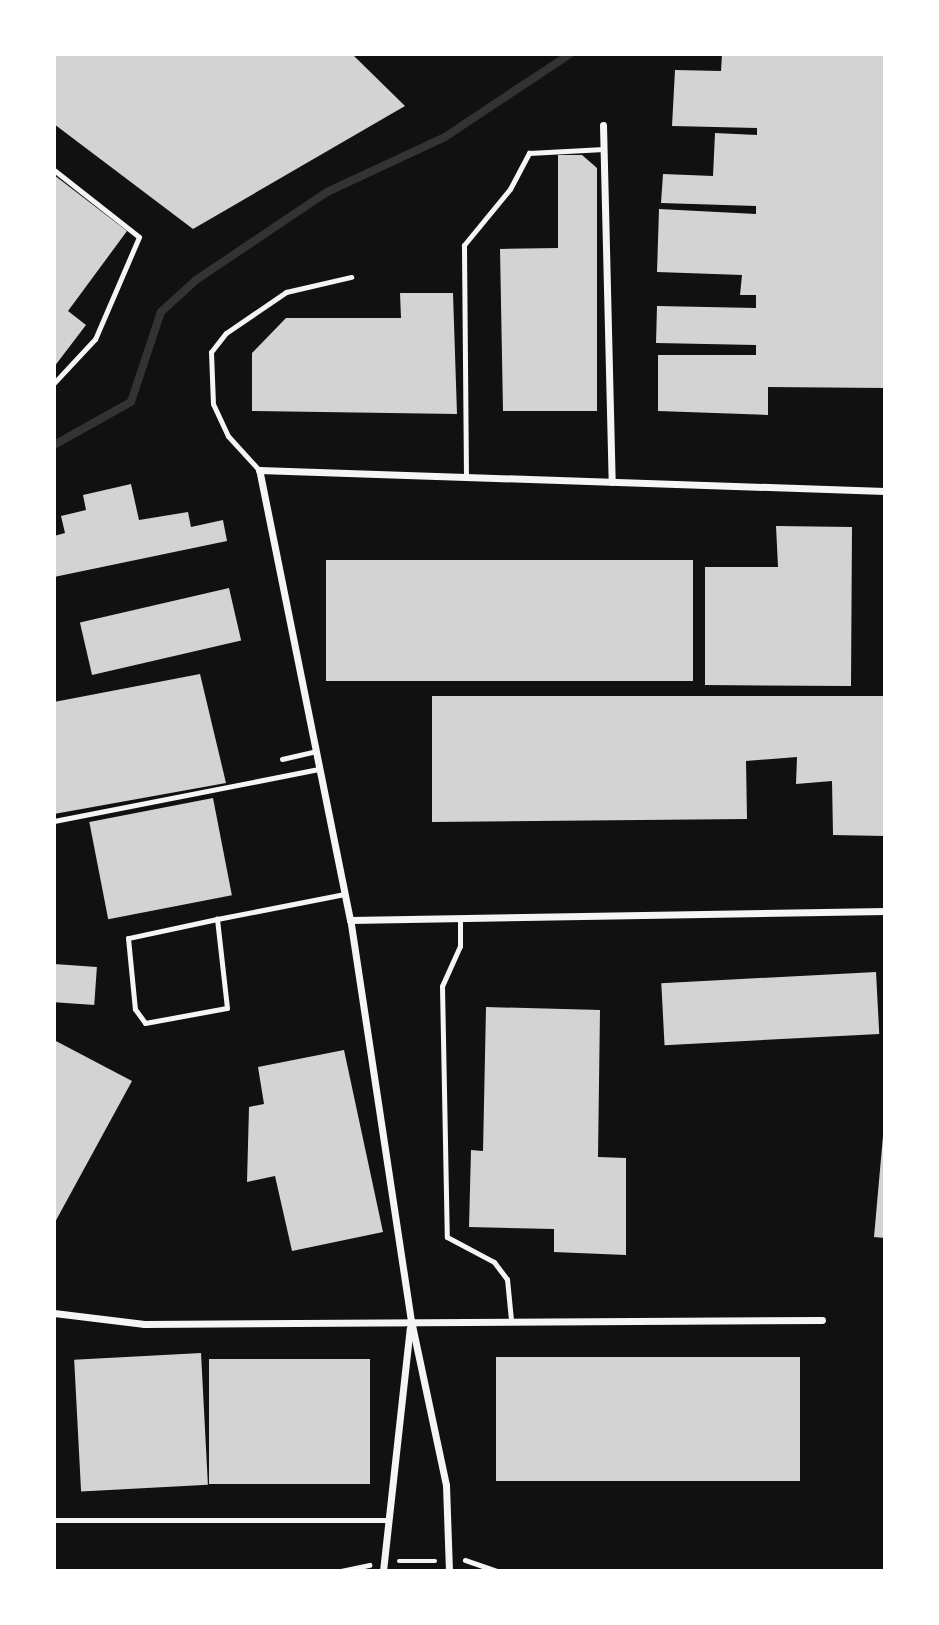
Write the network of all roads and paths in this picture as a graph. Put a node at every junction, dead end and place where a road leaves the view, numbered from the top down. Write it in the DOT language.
graph roads {
  1 [pos="603,125"];
  2 [pos="604,149"];
  3 [pos="54,170"];
  4 [pos="351,277"];
  5 [pos="54,383"];
  6 [pos="259,470"];
  7 [pos="466,477"];
  8 [pos="612,482"];
  9 [pos="885,491"];
  10 [pos="316,751"];
  11 [pos="282,759"];
  12 [pos="320,769"];
  13 [pos="54,821"];
  14 [pos="345,894"];
  15 [pos="885,911"];
  16 [pos="460,918"];
  17 [pos="217,919"];
  18 [pos="350,920"];
  19 [pos="54,1313"];
  20 [pos="511,1320"];
  21 [pos="822,1320"];
  22 [pos="411,1321"];
  23 [pos="54,1520"];
  24 [pos="388,1520"];
  25 [pos="448,1560"];
  26 [pos="383,1562"];
  27 [pos="341,1571"];
  28 [pos="383,1571"];
  29 [pos="449,1571"];
  30 [pos="497,1571"];
  1 -- 2 [label="street"];
  2 -- 7 [label="lane"];
  2 -- 8 [label="street"];
  3 -- 5 [label="lane"];
  4 -- 6 [label="lane"];
  6 -- 7 [label="street"];
  6 -- 10 [label="street"];
  7 -- 8 [label="street"];
  8 -- 9 [label="street"];
  10 -- 11 [label="lane"];
  10 -- 12 [label="street"];
  12 -- 13 [label="lane"];
  12 -- 14 [label="street"];
  14 -- 17 [label="lane"];
  14 -- 18 [label="street"];
  15 -- 16 [label="street"];
  16 -- 18 [label="street"];
  16 -- 20 [label="lane"];
  17 -- 17 [label="lane"];
  18 -- 22 [label="street"];
  19 -- 22 [label="street"];
  20 -- 21 [label="street"];
  20 -- 22 [label="street"];
  22 -- 24 [label="street"];
  22 -- 25 [label="street"];
  23 -- 24 [label="lane"];
  24 -- 26 [label="street"];
  25 -- 26 [label="path"];
  25 -- 29 [label="street"];
  25 -- 30 [label="path"];
  26 -- 27 [label="path"];
  26 -- 28 [label="street"];
}
